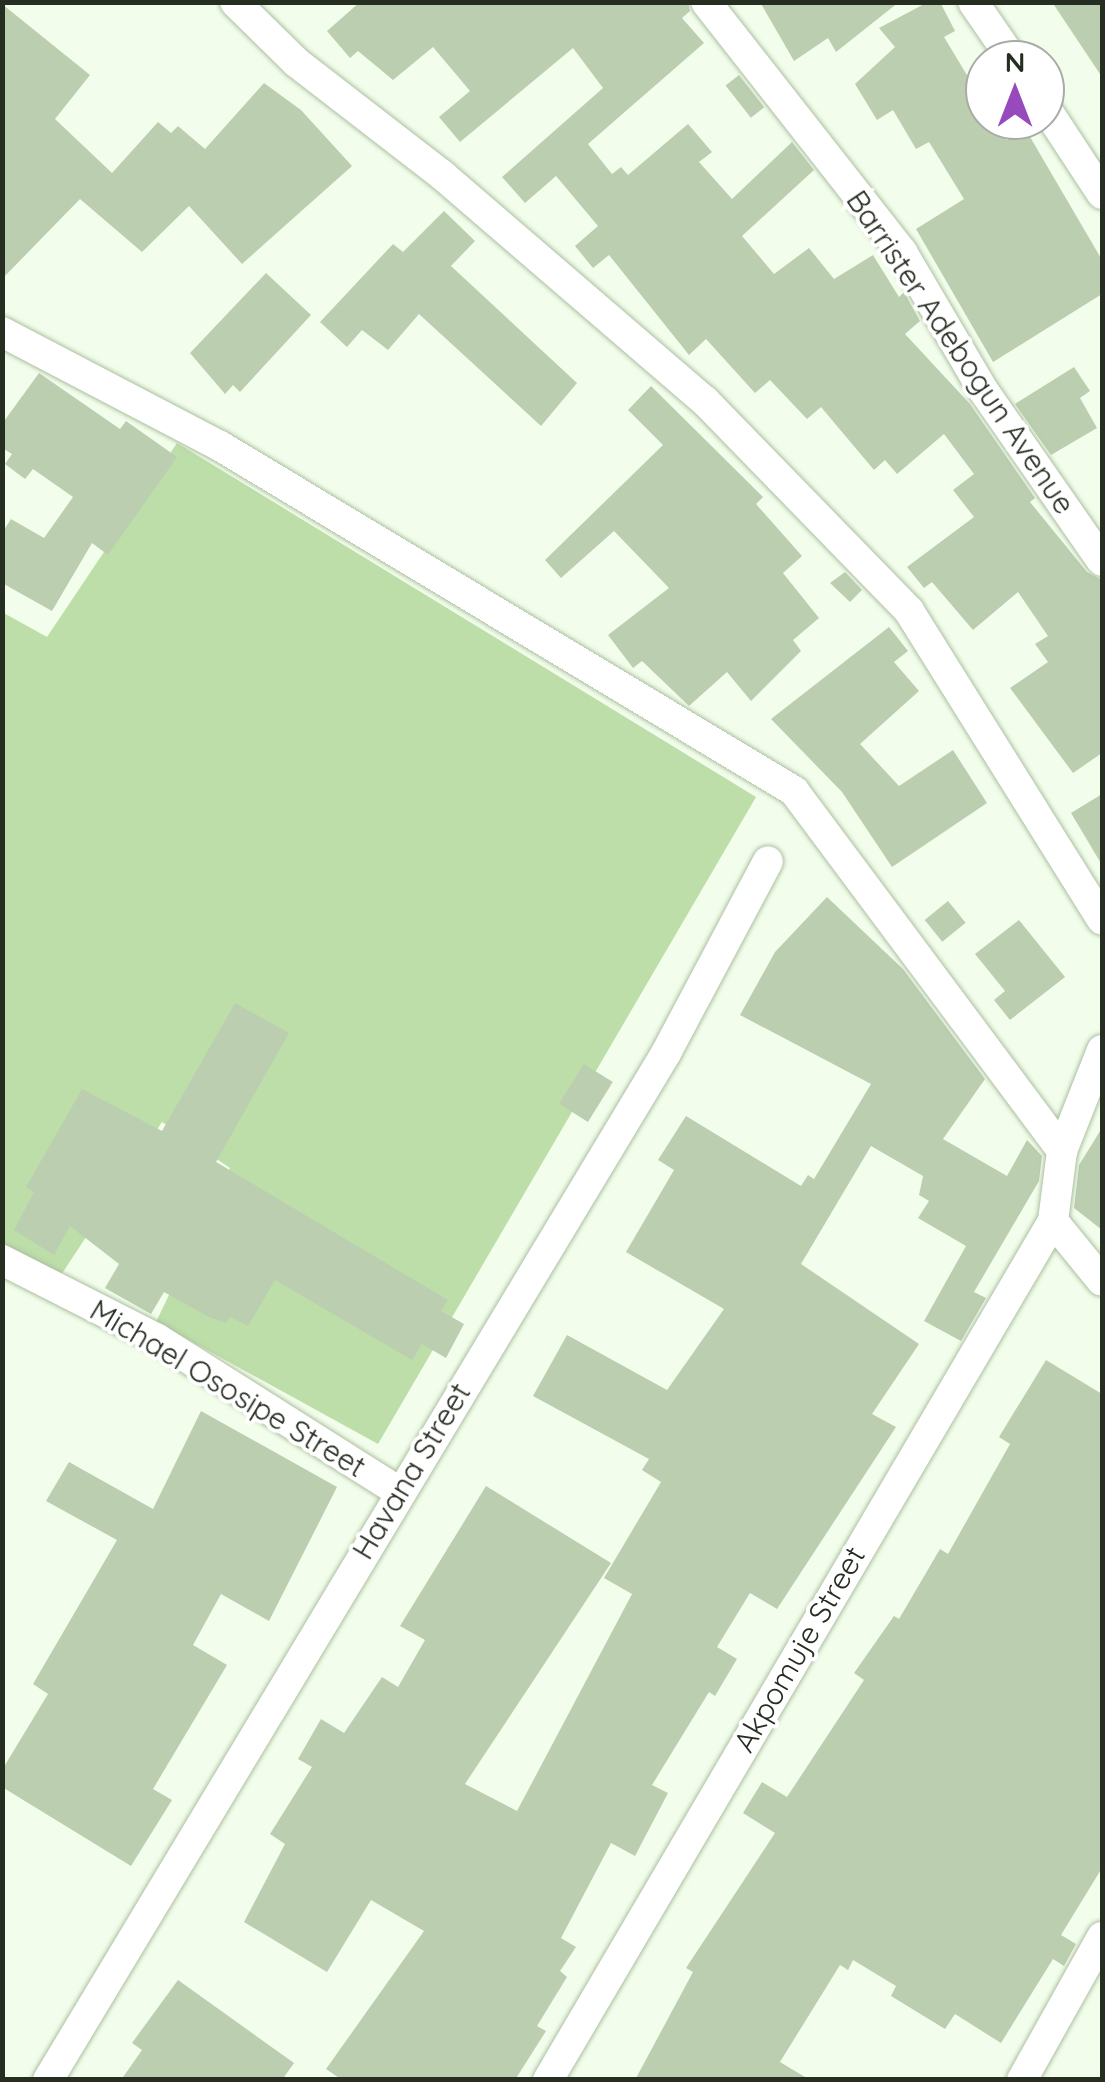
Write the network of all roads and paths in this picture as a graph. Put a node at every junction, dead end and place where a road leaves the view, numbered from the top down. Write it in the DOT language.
graph roads {
  1 [pos="235,2"];
  2 [pos="706,2"];
  3 [pos="974,2"];
  4 [pos="1000,40"];
  5 [pos="1065,138"];
  6 [pos="1102,194"];
  7 [pos="4,337"];
  8 [pos="1102,561"];
  9 [pos="768,861"];
  10 [pos="1102,920"];
  11 [pos="1102,1050"];
  12 [pos="1062,1151"];
  13 [pos="1053,1221"];
  14 [pos="2,1260"];
  15 [pos="1102,1281"];
  16 [pos="398,1490"];
  17 [pos="1102,1938"];
  18 [pos="48,2080"];
  19 [pos="548,2080"];
  20 [pos="1022,2080"];
  1 -- 10 [label="street"];
  2 -- 8 [label="street, Barrister Adebogun Avenue"];
  3 -- 4 [label="street"];
  5 -- 6 [label="street"];
  7 -- 12 [label="street"];
  9 -- 16 [label="street, Havana Street"];
  11 -- 12 [label="street"];
  12 -- 13 [label="street"];
  13 -- 15 [label="street"];
  13 -- 19 [label="street, Akpomuje Street"];
  14 -- 16 [label="street, Michael Ososipe Street"];
  16 -- 18 [label="street, Havana Street"];
  17 -- 20 [label="street"];
}
